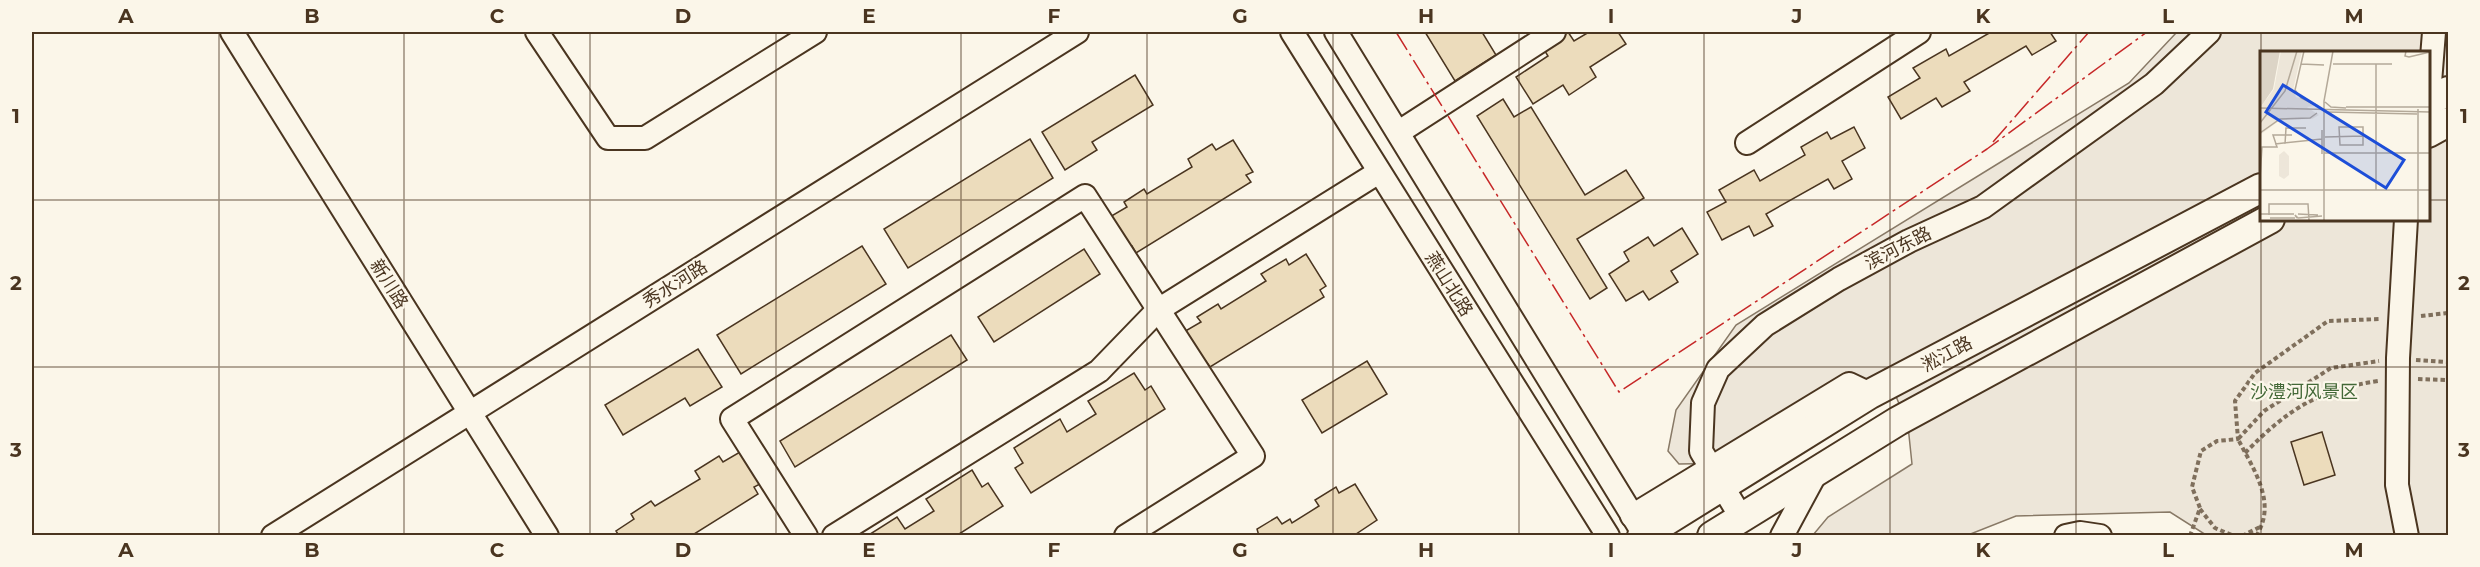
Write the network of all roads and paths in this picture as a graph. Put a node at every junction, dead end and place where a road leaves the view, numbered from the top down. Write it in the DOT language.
graph roads {
  1 [pos="232,32"];
  2 [pos="537,32"];
  3 [pos="815,32"];
  4 [pos="1077,32"];
  5 [pos="1292,32"];
  6 [pos="1336,32"];
  7 [pos="1554,32"];
  8 [pos="1918,32"];
  9 [pos="2209,32"];
  10 [pos="2434,32"];
  11 [pos="2433,101"];
  12 [pos="2448,122"];
  13 [pos="1399,132"];
  14 [pos="2429,132"];
  15 [pos="1747,142"];
  16 [pos="1379,172"];
  17 [pos="2260,189"];
  18 [pos="2268,220"];
  19 [pos="2406,220"];
  20 [pos="1158,310"];
  21 [pos="2448,313"];
  22 [pos="2400,318"];
  23 [pos="2448,362"];
  24 [pos="2399,368"];
  25 [pos="2448,380"];
  26 [pos="469,413"];
  27 [pos="2238,439"];
  28 [pos="2245,453"];
  29 [pos="1816,471"];
  30 [pos="1716,476"];
  31 [pos="2200,508"];
  32 [pos="1741,517"];
  33 [pos="2263,525"];
  34 [pos="1640,530"];
  35 [pos="273,536"];
  36 [pos="547,536"];
  37 [pos="806,536"];
  38 [pos="834,536"];
  39 [pos="1126,536"];
  40 [pos="1608,536"];
  41 [pos="1712,536"];
  42 [pos="1782,536"];
  43 [pos="2066,536"];
  44 [pos="2100,536"];
  45 [pos="2190,536"];
  46 [pos="2234,536"];
  47 [pos="2242,536"];
  48 [pos="2256,536"];
  49 [pos="2407,536"];
  1 -- 26 [label="street, 新川路"];
  2 -- 3 [label="street"];
  4 -- 26 [label="street, 秀水河路"];
  5 -- 16 [label="street, 燕山北路"];
  6 -- 13 [label="street, 燕山北路"];
  7 -- 13 [label="street"];
  8 -- 15 [label="street"];
  9 -- 30 [label="street, 滨河东路"];
  10 -- 11 [label="street"];
  12 -- 14 [label="main road"];
  13 -- 34 [label="street, 燕山北路"];
  16 -- 20 [label="street"];
  16 -- 40 [label="street, 燕山北路"];
  17 -- 30 [label="main road, 淞江路"];
  18 -- 29 [label="main road, 淞江路"];
  19 -- 22 [label="street"];
  20 -- 37 [label="street"];
  20 -- 38 [label="street"];
  20 -- 39 [label="street"];
  21 -- 22 [label="path"];
  22 -- 24 [label="street"];
  22 -- 27 [label="path"];
  23 -- 24 [label="path"];
  24 -- 25 [label="path"];
  24 -- 27 [label="path"];
  24 -- 28 [label="path"];
  24 -- 49 [label="street"];
  26 -- 35 [label="street, 秀水河路"];
  26 -- 36 [label="street, 新川路"];
  27 -- 28 [label="path"];
  27 -- 31 [label="path"];
  28 -- 33 [label="path"];
  29 -- 32 [label="main road, 淞江路"];
  29 -- 42 [label="street"];
  30 -- 32 [label="street, 滨河东路"];
  30 -- 34 [label="main road, 淞江路"];
  31 -- 45 [label="path"];
  31 -- 46 [label="path"];
  32 -- 41 [label="main road, 淞江路"];
  33 -- 47 [label="path"];
  33 -- 48 [label="path"];
  43 -- 44 [label="street"];
}
